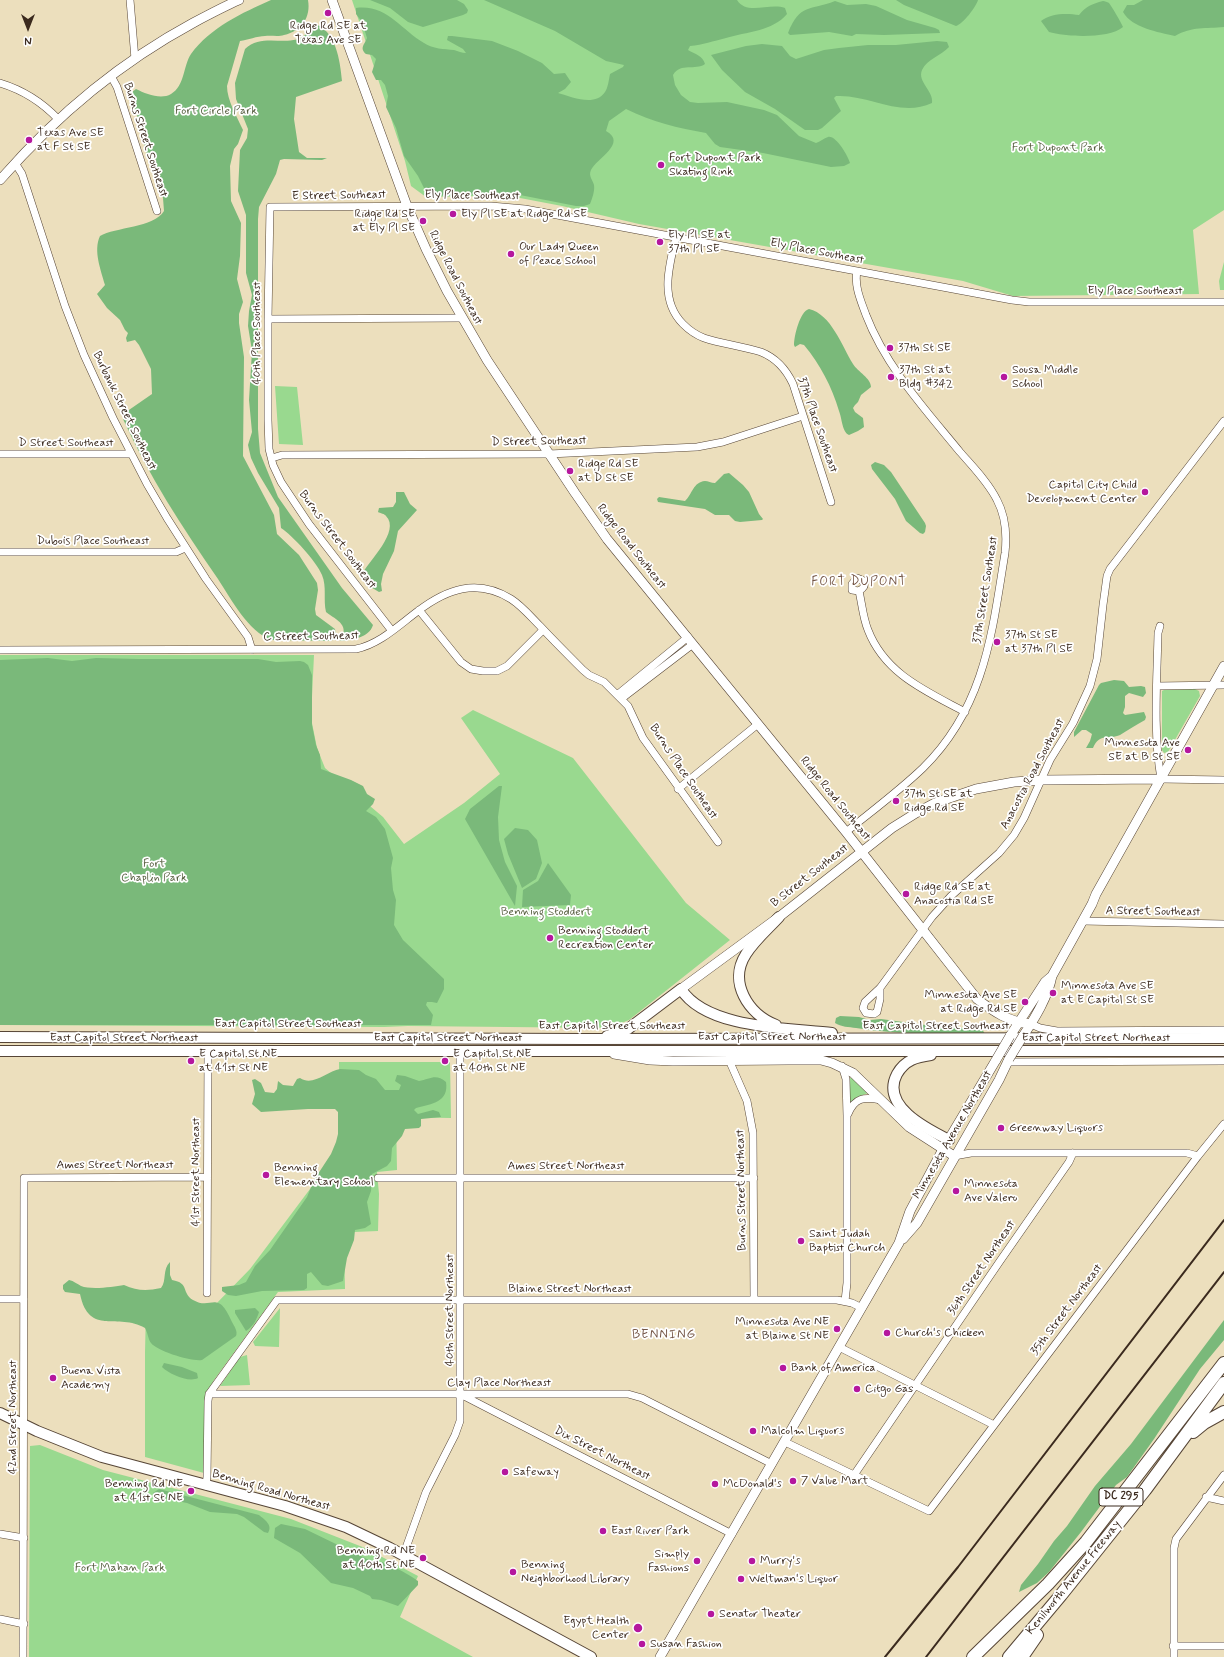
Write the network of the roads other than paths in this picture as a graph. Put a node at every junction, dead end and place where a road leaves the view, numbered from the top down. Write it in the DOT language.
graph roads {
  1 [pos="130,0"];
  2 [pos="332,0"];
  3 [pos="236,1"];
  4 [pos="135,59"];
  5 [pos="111,76"];
  6 [pos="0,83"];
  7 [pos="58,119"];
  8 [pos="15,163"];
  9 [pos="0,180"];
  10 [pos="407,206"];
  11 [pos="270,208"];
  12 [pos="157,211"];
  13 [pos="676,236"];
  14 [pos="857,271"];
  15 [pos="1224,302"];
  16 [pos="462,318"];
  17 [pos="268,319"];
  18 [pos="803,416"];
  19 [pos="1224,421"];
  20 [pos="0,454"];
  21 [pos="131,454"];
  22 [pos="549,454"];
  23 [pos="272,458"];
  24 [pos="831,502"];
  25 [pos="185,548"];
  26 [pos="0,552"];
  27 [pos="859,591"];
  28 [pos="419,610"];
  29 [pos="1160,626"];
  30 [pos="544,630"];
  31 [pos="392,631"];
  32 [pos="691,640"];
  33 [pos="0,650"];
  34 [pos="252,650"];
  35 [pos="1224,666"];
  36 [pos="1224,672"];
  37 [pos="1218,685"];
  38 [pos="1157,686"];
  39 [pos="619,697"];
  40 [pos="965,712"];
  41 [pos="758,724"];
  42 [pos="1162,779"];
  43 [pos="1042,780"];
  44 [pos="1224,780"];
  45 [pos="678,788"];
  46 [pos="846,832"];
  47 [pos="718,842"];
  48 [pos="861,851"];
  49 [pos="779,917"];
  50 [pos="1083,921"];
  51 [pos="1224,924"];
  52 [pos="922,929"];
  53 [pos="1052,976"];
  54 [pos="880,988"];
  55 [pos="681,989"];
  56 [pos="1018,1023"];
  57 [pos="1031,1024"];
  58 [pos="794,1029"];
  59 [pos="1224,1030"];
  60 [pos="0,1037"];
  61 [pos="1224,1038"];
  62 [pos="585,1039"];
  63 [pos="892,1039"];
  64 [pos="584,1050"];
  65 [pos="986,1050"];
  66 [pos="0,1051"];
  67 [pos="208,1051"];
  68 [pos="1224,1051"];
  69 [pos="460,1052"];
  70 [pos="729,1060"];
  71 [pos="1008,1060"];
  72 [pos="1224,1061"];
  73 [pos="842,1066"];
  74 [pos="881,1100"];
  75 [pos="847,1116"];
  76 [pos="1224,1124"];
  77 [pos="949,1140"];
  78 [pos="961,1146"];
  79 [pos="943,1149"];
  80 [pos="971,1153"];
  81 [pos="1073,1153"];
  82 [pos="954,1156"];
  83 [pos="1198,1156"];
  84 [pos="207,1177"];
  85 [pos="24,1178"];
  86 [pos="378,1178"];
  87 [pos="461,1178"];
  88 [pos="754,1178"];
  89 [pos="899,1243"];
  90 [pos="207,1292"];
  91 [pos="0,1299"];
  92 [pos="24,1299"];
  93 [pos="460,1300"];
  94 [pos="754,1300"];
  95 [pos="845,1301"];
  96 [pos="862,1308"];
  97 [pos="839,1347"];
  98 [pos="1224,1363"];
  99 [pos="1224,1383"];
  100 [pos="915,1385"];
  101 [pos="209,1394"];
  102 [pos="461,1394"];
  103 [pos="1224,1412"];
  104 [pos="0,1413"];
  105 [pos="24,1425"];
  106 [pos="994,1425"];
  107 [pos="785,1442"];
  108 [pos="772,1464"];
  109 [pos="1164,1464"];
  110 [pos="854,1475"];
  111 [pos="1224,1475"];
  112 [pos="206,1486"];
  113 [pos="1206,1497"];
  114 [pos="1224,1500"];
  115 [pos="0,1534"];
  116 [pos="732,1534"];
  117 [pos="24,1538"];
  118 [pos="1093,1555"];
  119 [pos="404,1556"];
  120 [pos="0,1620"];
  121 [pos="1008,1623"];
  122 [pos="24,1624"];
  123 [pos="1173,1646"];
  124 [pos="1224,1646"];
  125 [pos="24,1657"];
  126 [pos="588,1657"];
  127 [pos="660,1657"];
  128 [pos="972,1657"];
  129 [pos="980,1657"];
  130 [pos="1009,1657"];
  131 [pos="1022,1657"];
  132 [pos="1174,1657"];
  1 -- 4 [label="street"];
  2 -- 10 [label="main road, Ridge Road Southeast"];
  3 -- 4 [label="main road"];
  4 -- 5 [label="main road"];
  5 -- 7 [label="main road"];
  5 -- 12 [label="street, Burns Street Southeast"];
  6 -- 7 [label="street"];
  7 -- 8 [label="main road"];
  8 -- 9 [label="main road"];
  8 -- 21 [label="street, Burbank Street Southeast"];
  10 -- 11 [label="street, E Street Southeast"];
  10 -- 13 [label="street, Ely Place Southeast"];
  10 -- 16 [label="main road, Ridge Road Southeast"];
  11 -- 17 [label="street, 40th Place Southeast"];
  13 -- 14 [label="street, Ely Place Southeast"];
  13 -- 18 [label="street, 37th Place Southeast"];
  14 -- 15 [label="street, Ely Place Southeast"];
  14 -- 40 [label="street, 37th Street Southeast"];
  16 -- 17 [label="street"];
  16 -- 22 [label="main road, Ridge Road Southeast"];
  17 -- 23 [label="street, 40th Place Southeast"];
  18 -- 22 [label="street, D Street Southeast"];
  18 -- 24 [label="street, 37th Place Southeast"];
  19 -- 43 [label="street, Anacostia Road Southeast"];
  20 -- 21 [label="street, D Street Southeast"];
  21 -- 25 [label="street, Burbank Street Southeast"];
  22 -- 23 [label="street, D Street Southeast"];
  22 -- 32 [label="main road, Ridge Road Southeast"];
  23 -- 31 [label="street, Burns Street Southeast"];
  25 -- 26 [label="street, Dubois Place Southeast"];
  25 -- 34 [label="street, Burbank Street Southeast"];
  27 -- 40 [label="street"];
  28 -- 30 [label="street, C Street Southeast"];
  28 -- 30 [label="street"];
  28 -- 31 [label="street, C Street Southeast"];
  29 -- 38 [label="street"];
  30 -- 39 [label="street, C Street Southeast"];
  31 -- 34 [label="street, C Street Southeast"];
  32 -- 39 [label="street"];
  32 -- 41 [label="main road, Ridge Road Southeast"];
  33 -- 34 [label="street, C Street Southeast"];
  35 -- 37 [label="main road"];
  36 -- 37 [label="main road"];
  37 -- 38 [label="street"];
  37 -- 42 [label="main road"];
  38 -- 42 [label="street"];
  39 -- 45 [label="street, Burns Place Southeast"];
  40 -- 46 [label="street, 37th Street Southeast"];
  41 -- 45 [label="street"];
  41 -- 46 [label="main road, Ridge Road Southeast"];
  42 -- 43 [label="main road, B Street Southeast"];
  42 -- 44 [label="street, B Street Southeast"];
  42 -- 50 [label="main road"];
  43 -- 48 [label="main road, B Street Southeast"];
  43 -- 52 [label="street, Anacostia Road Southeast"];
  45 -- 47 [label="street, Burns Place Southeast"];
  46 -- 48 [label="main road, Ridge Road Southeast"];
  48 -- 49 [label="main road, B Street Southeast"];
  48 -- 52 [label="main road, Ridge Road Southeast"];
  49 -- 55 [label="main road, B Street Southeast"];
  49 -- 58 [label="main road"];
  50 -- 51 [label="street, A Street Southeast"];
  50 -- 53 [label="main road"];
  52 -- 54 [label="street, Anacostia Road Southeast"];
  52 -- 56 [label="main road, Ridge Road Southeast"];
  53 -- 56 [label="main road, Minnesota Avenue Northeast"];
  53 -- 57 [label="main road, Minnesota Avenue Northeast"];
  55 -- 58 [label="main road"];
  55 -- 62 [label="main road"];
  56 -- 57 [label="main road, Ridge Road Southeast"];
  56 -- 77 [label="main road, Minnesota Avenue Northeast, bridge"];
  57 -- 59 [label="street"];
  57 -- 71 [label="main road, Minnesota Avenue Northeast, bridge"];
  58 -- 63 [label="main road"];
  60 -- 62 [label="main road, East Capitol Street Southeast"];
  61 -- 63 [label="main road, East Capitol Street Southeast"];
  62 -- 63 [label="main road, East Capitol Street Southeast"];
  64 -- 65 [label="main road, East Capitol Street Northeast"];
  64 -- 69 [label="main road, East Capitol Street Northeast"];
  64 -- 70 [label="main road, East Capitol Street Northeast"];
  65 -- 68 [label="main road, East Capitol Street Northeast"];
  65 -- 77 [label="main road"];
  66 -- 67 [label="main road, East Capitol Street Northeast"];
  67 -- 69 [label="main road, East Capitol Street Northeast"];
  67 -- 84 [label="street, 41st Street Northeast"];
  69 -- 87 [label="street, 40th Street Northeast"];
  70 -- 73 [label="main road, East Capitol Street Northeast"];
  70 -- 88 [label="street, Burns Street Northeast"];
  71 -- 72 [label="street, East Capitol Street Northeast"];
  71 -- 78 [label="main road, Minnesota Avenue Northeast"];
  73 -- 74 [label="main road, East Capitol Street Northeast"];
  73 -- 75 [label="street"];
  74 -- 75 [label="street"];
  74 -- 79 [label="main road, East Capitol Street Northeast"];
  75 -- 95 [label="street"];
  76 -- 83 [label="street, 35th Street Northeast"];
  77 -- 78 [label="main road"];
  77 -- 79 [label="main road, Minnesota Avenue Northeast"];
  78 -- 80 [label="street"];
  78 -- 82 [label="main road, Minnesota Avenue Northeast"];
  79 -- 82 [label="main road"];
  79 -- 89 [label="main road, Minnesota Avenue Northeast"];
  80 -- 81 [label="street"];
  80 -- 82 [label="street"];
  81 -- 83 [label="street"];
  81 -- 100 [label="street, 36th Street Northeast"];
  82 -- 89 [label="main road, Minnesota Avenue Northeast"];
  83 -- 106 [label="street, 35th Street Northeast"];
  84 -- 85 [label="street, Ames Street Northeast"];
  84 -- 90 [label="street, 41st Street Northeast"];
  85 -- 92 [label="street, 42nd Street Northeast"];
  86 -- 87 [label="street, Ames Street Northeast"];
  87 -- 88 [label="street, Ames Street Northeast"];
  87 -- 93 [label="street, 40th Street Northeast"];
  88 -- 94 [label="street, Burns Street Northeast"];
  89 -- 96 [label="main road, Minnesota Avenue Northeast"];
  91 -- 92 [label="street"];
  92 -- 105 [label="street, 42nd Street Northeast"];
  93 -- 94 [label="street, Blaine Street Northeast"];
  93 -- 101 [label="street, Blaine Street Northeast"];
  93 -- 102 [label="street, 40th Street Northeast"];
  94 -- 95 [label="street, Blaine Street Northeast"];
  95 -- 96 [label="street, Blaine Street Northeast"];
  96 -- 97 [label="main road, Minnesota Avenue Northeast"];
  97 -- 100 [label="street"];
  97 -- 107 [label="main road, Minnesota Avenue Northeast"];
  98 -- 121 [label="highway, Kenilworth Avenue Freeway / DC 295"];
  99 -- 109 [label="highway, Kenilworth Avenue Freeway / DC 295"];
  100 -- 106 [label="street"];
  100 -- 110 [label="street, 36th Street Northeast"];
  101 -- 102 [label="street, Clay Place Northeast"];
  101 -- 112 [label="street"];
  102 -- 108 [label="street, Clay Place Northeast"];
  102 -- 116 [label="street, Dix Street Northeast"];
  102 -- 119 [label="street, 40th Street Northeast"];
  103 -- 109 [label="highway"];
  104 -- 105 [label="main road, Benning Road Northeast"];
  105 -- 112 [label="main road, Benning Road Northeast"];
  105 -- 117 [label="street, 42nd Street Northeast"];
  106 -- 110 [label="street, 35th Street Northeast"];
  107 -- 108 [label="main road, Minnesota Avenue Northeast"];
  107 -- 110 [label="street"];
  108 -- 116 [label="main road, Minnesota Avenue Northeast"];
  109 -- 118 [label="highway, Kenilworth Avenue Freeway / DC 295"];
  111 -- 113 [label="street"];
  112 -- 119 [label="main road, Benning Road Northeast"];
  113 -- 114 [label="street"];
  113 -- 123 [label="street"];
  115 -- 117 [label="street"];
  116 -- 127 [label="main road, Minnesota Avenue Northeast"];
  117 -- 122 [label="street, 42nd Street Northeast"];
  118 -- 130 [label="highway, Kenilworth Avenue Freeway / DC 295"];
  118 -- 131 [label="highway"];
  119 -- 126 [label="main road, Benning Road Northeast"];
  120 -- 122 [label="street"];
  121 -- 128 [label="highway, Kenilworth Avenue Freeway / DC 295"];
  121 -- 129 [label="highway"];
  122 -- 125 [label="street, 42nd Street Northeast"];
  123 -- 124 [label="street"];
  123 -- 132 [label="street"];
}
